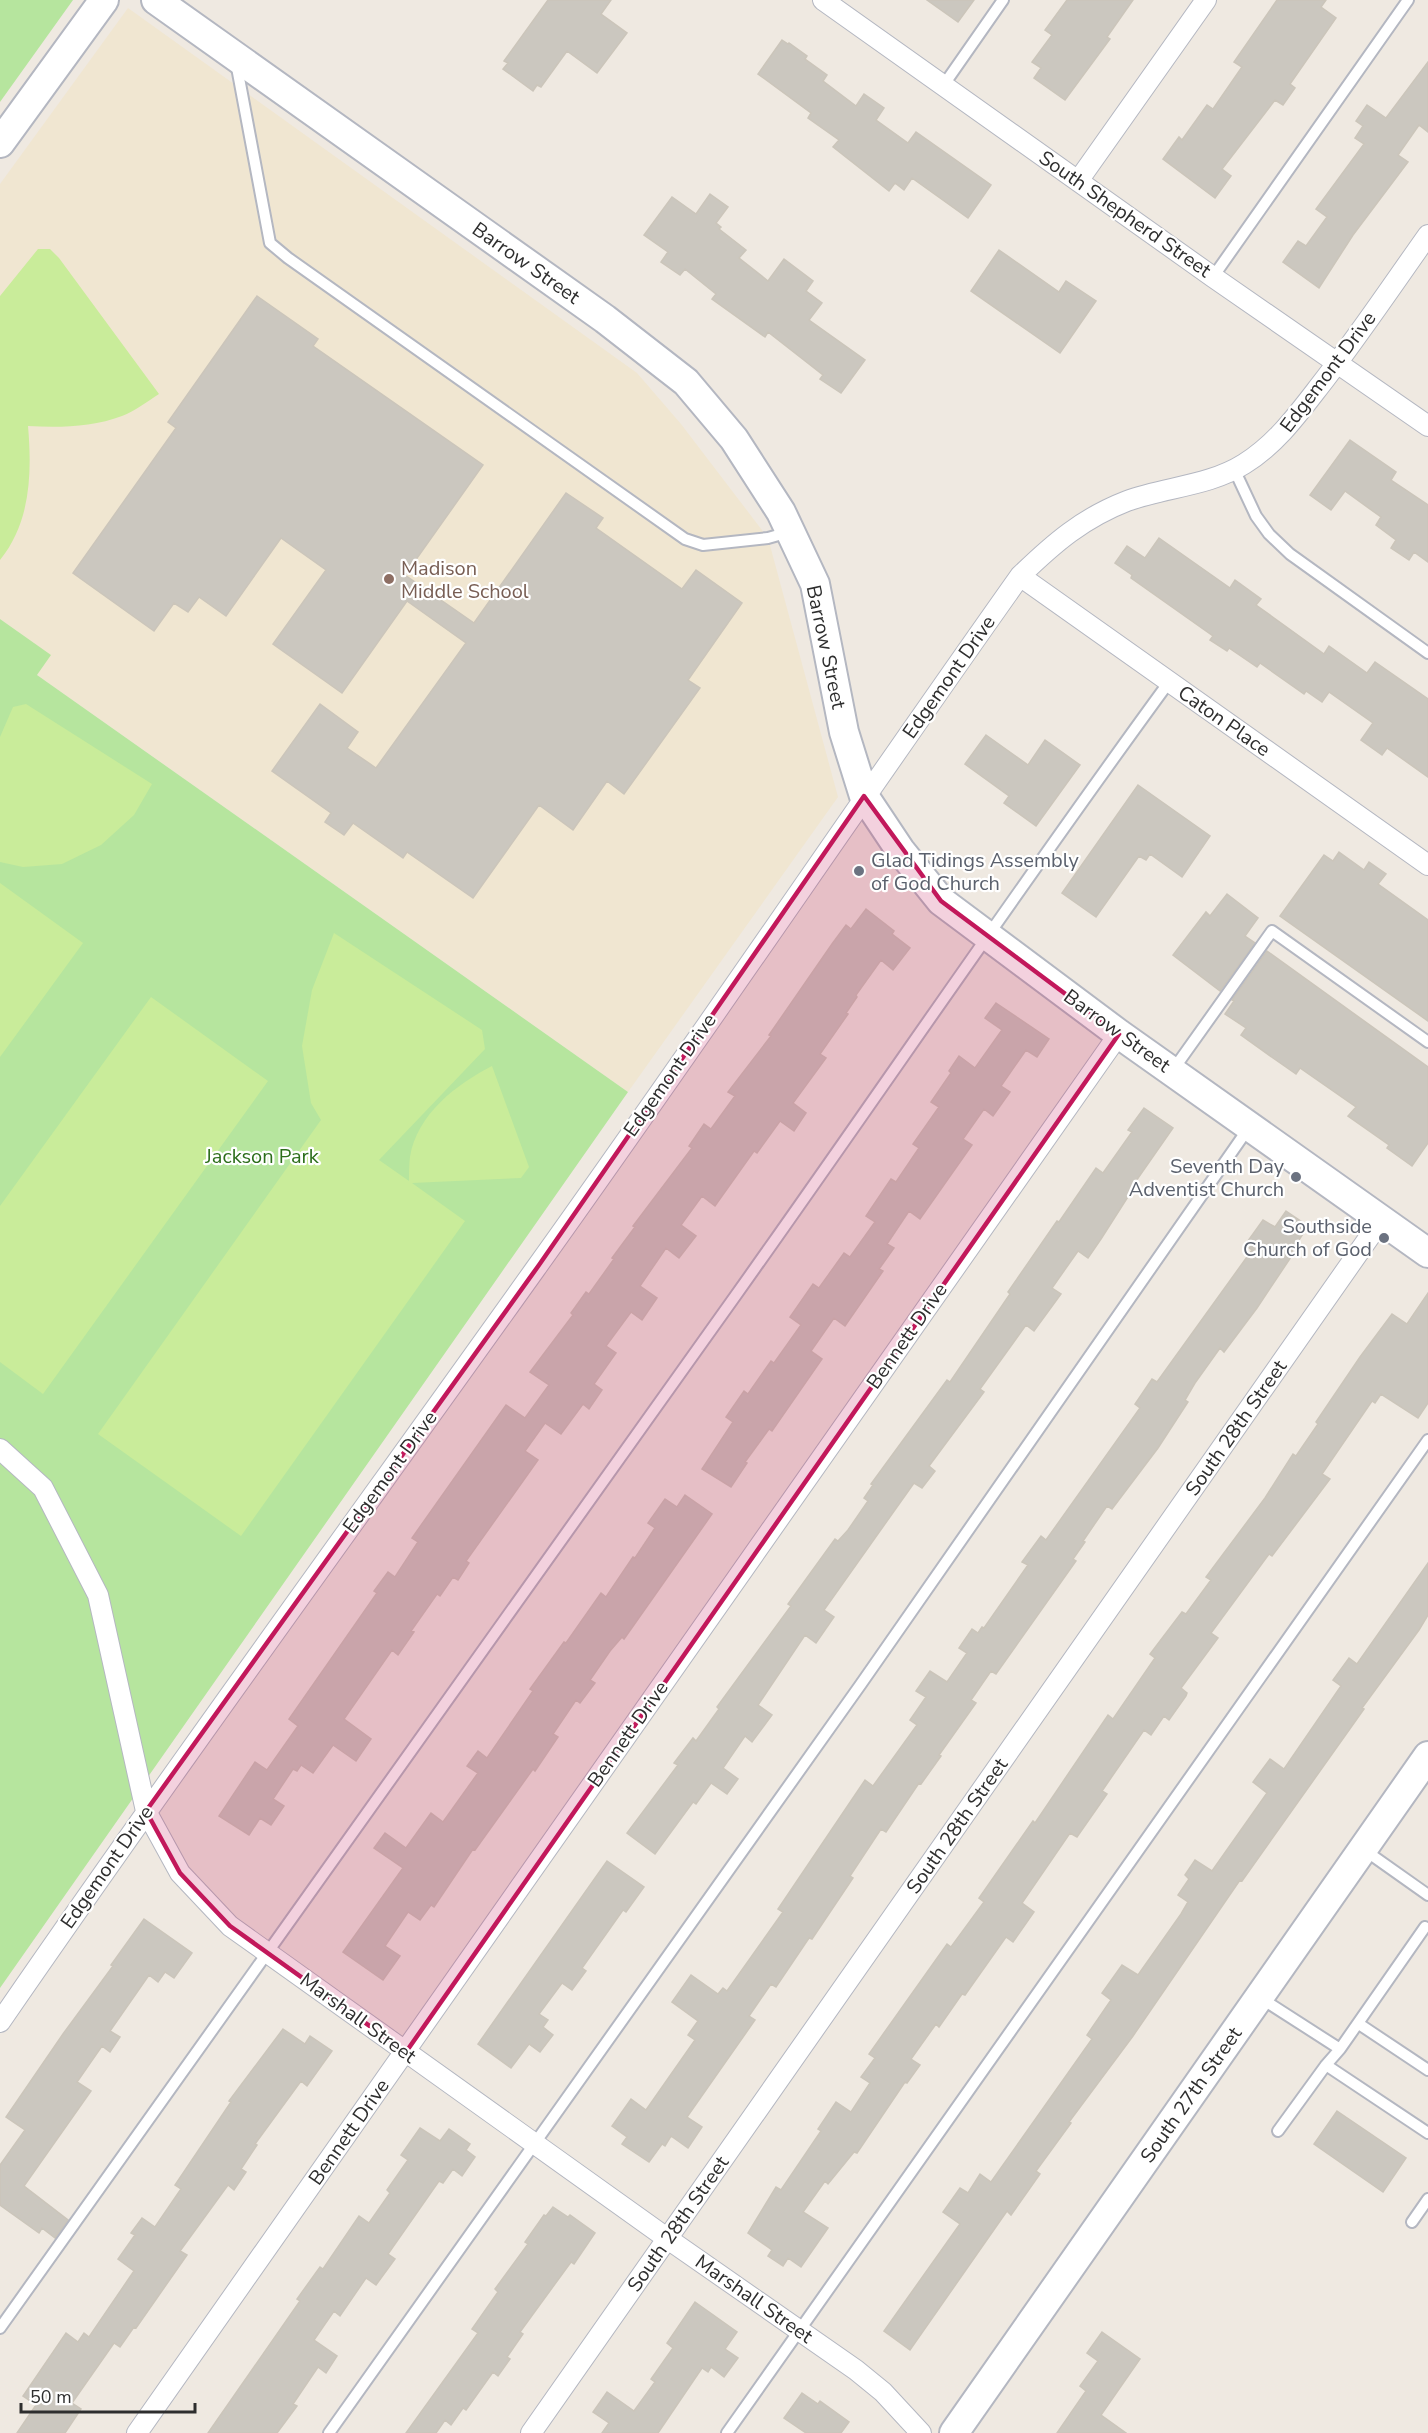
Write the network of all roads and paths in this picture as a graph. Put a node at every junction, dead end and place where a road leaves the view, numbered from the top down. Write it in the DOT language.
graph roads {
  1 [pos="104,0"];
  2 [pos="156,0"];
  3 [pos="823,0"];
  4 [pos="1004,0"];
  5 [pos="1206,0"];
  6 [pos="1408,0"];
  7 [pos="235,56"];
  8 [pos="943,86"];
  9 [pos="0,143"];
  10 [pos="1078,181"];
  11 [pos="1428,235"];
  12 [pos="1213,277"];
  13 [pos="1338,362"];
  14 [pos="1428,426"];
  15 [pos="1234,469"];
  16 [pos="790,532"];
  17 [pos="1020,576"];
  18 [pos="1428,654"];
  19 [pos="1169,682"];
  20 [pos="864,796"];
  21 [pos="1428,865"];
  22 [pos="988,936"];
  23 [pos="1119,1034"];
  24 [pos="1428,1042"];
  25 [pos="1172,1071"];
  26 [pos="1250,1126"];
  27 [pos="1382,1219"];
  28 [pos="1428,1253"];
  29 [pos="1428,1440"];
  30 [pos="0,1449"];
  31 [pos="1428,1756"];
  32 [pos="146,1811"];
  33 [pos="1363,1849"];
  34 [pos="1428,1895"];
  35 [pos="1425,1927"];
  36 [pos="269,1954"];
  37 [pos="1259,1997"];
  38 [pos="0,2022"];
  39 [pos="1359,2024"];
  40 [pos="1340,2049"];
  41 [pos="405,2052"];
  42 [pos="1326,2065"];
  43 [pos="1428,2070"];
  44 [pos="1278,2131"];
  45 [pos="1428,2133"];
  46 [pos="534,2143"];
  47 [pos="1428,2199"];
  48 [pos="1412,2222"];
  49 [pos="668,2239"];
  50 [pos="0,2328"];
  51 [pos="799,2330"];
  52 [pos="137,2433"];
  53 [pos="329,2433"];
  54 [pos="531,2433"];
  55 [pos="727,2433"];
  56 [pos="921,2433"];
  57 [pos="954,2433"];
  1 -- 9 [label="street"];
  2 -- 7 [label="street, Barrow Street"];
  3 -- 8 [label="street, South Shepherd Street"];
  4 -- 8 [label="lane"];
  5 -- 10 [label="street"];
  6 -- 12 [label="lane"];
  7 -- 16 [label="street, Barrow Street"];
  7 -- 16 [label="lane"];
  8 -- 10 [label="street, South Shepherd Street"];
  10 -- 12 [label="street, South Shepherd Street"];
  11 -- 13 [label="street, Edgemont Drive"];
  12 -- 13 [label="street, South Shepherd Street"];
  13 -- 14 [label="street, South Shepherd Street"];
  13 -- 15 [label="street, Edgemont Drive"];
  15 -- 17 [label="street, Edgemont Drive"];
  15 -- 18 [label="lane"];
  16 -- 20 [label="street, Barrow Street"];
  17 -- 19 [label="street, Caton Place"];
  17 -- 20 [label="street, Edgemont Drive"];
  19 -- 21 [label="street, Caton Place"];
  19 -- 22 [label="lane"];
  20 -- 22 [label="street, Barrow Street"];
  20 -- 32 [label="street, Edgemont Drive"];
  22 -- 23 [label="street, Barrow Street"];
  22 -- 36 [label="lane"];
  23 -- 25 [label="street, Barrow Street"];
  23 -- 41 [label="street, Bennett Drive"];
  24 -- 25 [label="lane"];
  25 -- 26 [label="street, Barrow Street"];
  26 -- 27 [label="street, Barrow Street"];
  26 -- 46 [label="lane"];
  27 -- 28 [label="street, Barrow Street"];
  27 -- 49 [label="street, South 28th Street"];
  29 -- 51 [label="lane"];
  30 -- 32 [label="street, Marshall Street"];
  31 -- 33 [label="street, South 27th Street"];
  32 -- 36 [label="street, Marshall Street"];
  32 -- 38 [label="street, Edgemont Drive"];
  33 -- 34 [label="lane"];
  33 -- 37 [label="street, South 27th Street"];
  35 -- 39 [label="lane"];
  36 -- 41 [label="street, Marshall Street"];
  36 -- 50 [label="lane"];
  37 -- 40 [label="lane"];
  37 -- 57 [label="street, South 27th Street"];
  39 -- 40 [label="lane"];
  39 -- 43 [label="lane"];
  40 -- 42 [label="lane"];
  41 -- 46 [label="street, Marshall Street"];
  41 -- 52 [label="street, Bennett Drive"];
  42 -- 44 [label="lane"];
  42 -- 45 [label="lane"];
  46 -- 49 [label="street, Marshall Street"];
  46 -- 53 [label="lane"];
  47 -- 48 [label="lane"];
  49 -- 51 [label="street, Marshall Street"];
  49 -- 54 [label="street, South 28th Street"];
  51 -- 55 [label="lane"];
  51 -- 56 [label="street, Marshall Street"];
}
